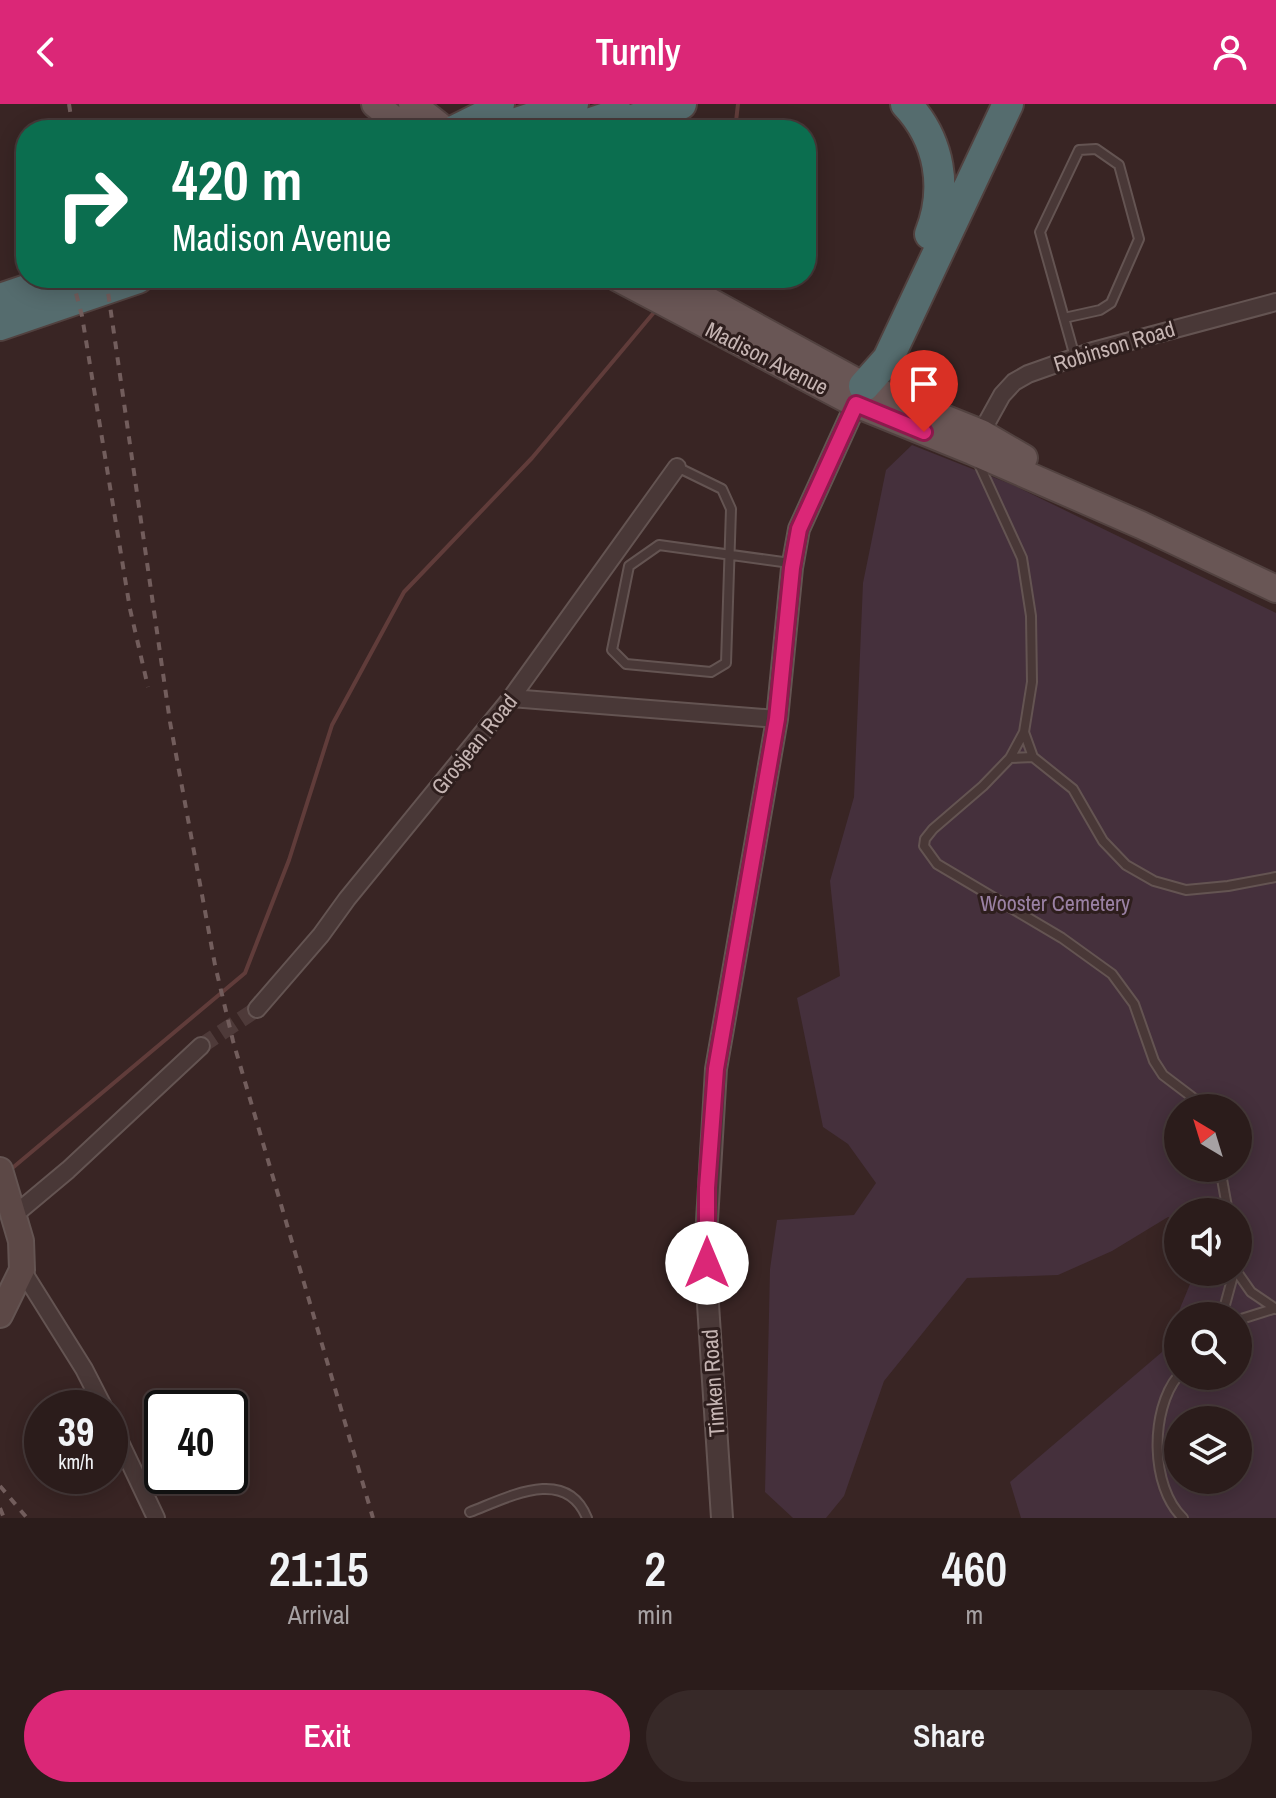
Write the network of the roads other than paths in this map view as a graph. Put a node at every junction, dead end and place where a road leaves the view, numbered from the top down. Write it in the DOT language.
graph roads {
  1 [pos="499,104"];
  2 [pos="573,104"];
  3 [pos="648,104"];
  4 [pos="681,104"];
  5 [pos="906,104"];
  6 [pos="1008,104"];
  7 [pos="476,120"];
  8 [pos="526,120"];
  9 [pos="600,120"];
  10 [pos="632,120"];
  11 [pos="32,288"];
  12 [pos="109,288"];
  13 [pos="640,288"];
  14 [pos="679,288"];
  15 [pos="0,299"];
  16 [pos="1276,302"];
  17 [pos="1064,318"];
  18 [pos="716,320"];
  19 [pos="0,325"];
  20 [pos="1075,357"];
  21 [pos="860,395"];
  22 [pos="976,442"];
  23 [pos="677,467"];
  24 [pos="729,553"];
  25 [pos="793,563"];
  26 [pos="1276,589"];
  27 [pos="511,698"];
  28 [pos="777,719"];
  29 [pos="1024,732"];
  30 [pos="1033,757"];
  31 [pos="1010,758"];
  32 [pos="1276,877"];
  33 [pos="257,1009"];
  34 [pos="201,1046"];
  35 [pos="1188,1094"];
  36 [pos="0,1170"];
  37 [pos="12,1210"];
  38 [pos="22,1270"];
  39 [pos="1246,1286"];
  40 [pos="1274,1309"];
  41 [pos="0,1315"];
  42 [pos="1252,1316"];
  43 [pos="95,1390"];
  44 [pos="1171,1390"];
  45 [pos="128,1459"];
  46 [pos="470,1512"];
  47 [pos="156,1518"];
  48 [pos="587,1518"];
  49 [pos="722,1518"];
  50 [pos="1183,1518"];
  1 -- 7 [label="highway"];
  2 -- 8 [label="highway"];
  3 -- 9 [label="highway"];
  4 -- 10 [label="highway"];
  5 -- 21 [label="highway"];
  6 -- 21 [label="highway"];
  11 -- 15 [label="highway"];
  12 -- 19 [label="highway"];
  13 -- 18 [label="main road, Madison Avenue"];
  14 -- 18 [label="main road, Madison Avenue"];
  16 -- 20 [label="street, Robinson Road"];
  17 -- 17 [label="lane"];
  17 -- 20 [label="lane"];
  18 -- 21 [label="main road, Madison Avenue"];
  20 -- 22 [label="street, Robinson Road"];
  21 -- 22 [label="main road, Madison Avenue"];
  21 -- 25 [label="street, Timken Road"];
  22 -- 26 [label="main road, Madison Avenue"];
  22 -- 29 [label="lane"];
  23 -- 24 [label="lane"];
  23 -- 27 [label="street, Grosjean Road"];
  24 -- 24 [label="lane"];
  24 -- 25 [label="lane"];
  25 -- 28 [label="street, Timken Road"];
  27 -- 28 [label="street"];
  27 -- 33 [label="street, Grosjean Road"];
  28 -- 49 [label="street, Timken Road"];
  29 -- 30 [label="lane"];
  29 -- 31 [label="lane"];
  30 -- 31 [label="lane"];
  30 -- 32 [label="lane"];
  31 -- 35 [label="lane"];
  34 -- 37 [label="street"];
  36 -- 37 [label="main road"];
  37 -- 38 [label="main road"];
  38 -- 41 [label="main road"];
  38 -- 43 [label="street"];
  39 -- 40 [label="lane"];
  40 -- 42 [label="lane"];
  44 -- 50 [label="lane"];
  45 -- 47 [label="street"];
  46 -- 48 [label="lane"];
}
